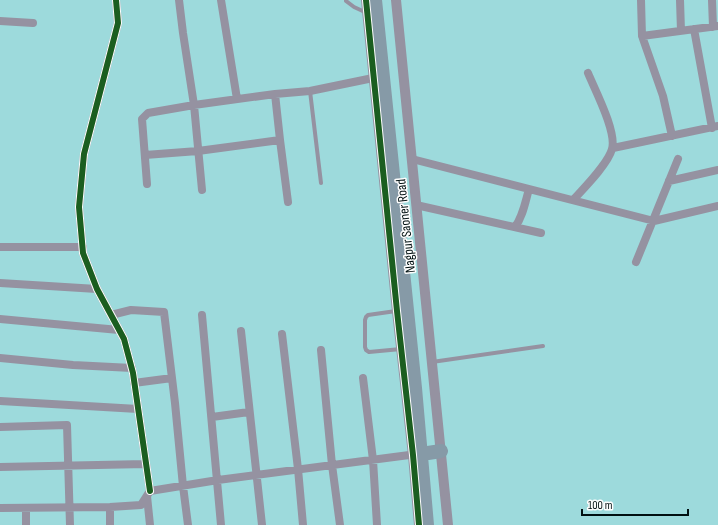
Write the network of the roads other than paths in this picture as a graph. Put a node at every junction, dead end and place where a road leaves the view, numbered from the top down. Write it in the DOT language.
graph roads {
  1 [pos="116,0"];
  2 [pos="179,0"];
  3 [pos="221,0"];
  4 [pos="346,0"];
  5 [pos="366,0"];
  6 [pos="375,0"];
  7 [pos="383,0"];
  8 [pos="396,0"];
  9 [pos="641,0"];
  10 [pos="680,0"];
  11 [pos="712,0"];
  12 [pos="367,13"];
  13 [pos="0,21"];
  14 [pos="33,23"];
  15 [pos="715,27"];
  16 [pos="694,29"];
  17 [pos="681,31"];
  18 [pos="642,36"];
  19 [pos="588,73"];
  20 [pos="373,78"];
  21 [pos="310,91"];
  22 [pos="275,94"];
  23 [pos="236,99"];
  24 [pos="194,105"];
  25 [pos="715,127"];
  26 [pos="672,136"];
  27 [pos="280,140"];
  28 [pos="613,148"];
  29 [pos="198,151"];
  30 [pos="145,155"];
  31 [pos="678,159"];
  32 [pos="412,160"];
  33 [pos="718,170"];
  34 [pos="669,181"];
  35 [pos="321,183"];
  36 [pos="147,184"];
  37 [pos="529,189"];
  38 [pos="202,190"];
  39 [pos="573,200"];
  40 [pos="288,202"];
  41 [pos="416,205"];
  42 [pos="718,206"];
  43 [pos="654,220"];
  44 [pos="515,227"];
  45 [pos="541,233"];
  46 [pos="0,247"];
  47 [pos="83,247"];
  48 [pos="636,262"];
  49 [pos="0,283"];
  50 [pos="97,289"];
  51 [pos="397,311"];
  52 [pos="111,315"];
  53 [pos="202,315"];
  54 [pos="0,319"];
  55 [pos="119,330"];
  56 [pos="241,331"];
  57 [pos="282,334"];
  58 [pos="543,346"];
  59 [pos="402,349"];
  60 [pos="321,350"];
  61 [pos="0,358"];
  62 [pos="432,362"];
  63 [pos="132,368"];
  64 [pos="172,378"];
  65 [pos="363,378"];
  66 [pos="134,383"];
  67 [pos="0,401"];
  68 [pos="138,409"];
  69 [pos="249,412"];
  70 [pos="212,417"];
  71 [pos="0,427"];
  72 [pos="426,453"];
  73 [pos="373,460"];
  74 [pos="146,464"];
  75 [pos="332,465"];
  76 [pos="69,466"];
  77 [pos="0,467"];
  78 [pos="426,468"];
  79 [pos="298,470"];
  80 [pos="256,475"];
  81 [pos="218,480"];
  82 [pos="183,486"];
  83 [pos="148,494"];
  84 [pos="70,507"];
  85 [pos="110,507"];
  86 [pos="0,508"];
  87 [pos="26,508"];
  88 [pos="26,525"];
  89 [pos="70,525"];
  90 [pos="110,525"];
  91 [pos="150,525"];
  92 [pos="188,525"];
  93 [pos="221,525"];
  94 [pos="262,525"];
  95 [pos="303,525"];
  96 [pos="340,525"];
  97 [pos="378,525"];
  98 [pos="418,525"];
  99 [pos="427,525"];
  100 [pos="435,525"];
  101 [pos="448,525"];
  1 -- 47 [label="street"];
  2 -- 24 [label="street"];
  3 -- 23 [label="street"];
  4 -- 12 [label="lane"];
  5 -- 12 [label="street"];
  6 -- 72 [label="highway, Nagpur Saoner Road"];
  7 -- 72 [label="highway, Nagpur Saoner Road"];
  8 -- 32 [label="street"];
  9 -- 18 [label="street"];
  10 -- 17 [label="street"];
  11 -- 15 [label="street"];
  12 -- 20 [label="street"];
  13 -- 14 [label="street"];
  15 -- 16 [label="street"];
  16 -- 17 [label="street"];
  16 -- 25 [label="street"];
  17 -- 18 [label="street"];
  18 -- 26 [label="street"];
  19 -- 28 [label="street"];
  20 -- 21 [label="street"];
  20 -- 51 [label="street"];
  21 -- 22 [label="street"];
  21 -- 35 [label="lane"];
  22 -- 23 [label="street"];
  22 -- 27 [label="street"];
  23 -- 24 [label="street"];
  24 -- 29 [label="street"];
  24 -- 30 [label="street"];
  25 -- 26 [label="street"];
  26 -- 28 [label="street"];
  27 -- 29 [label="street"];
  27 -- 40 [label="street"];
  28 -- 39 [label="street"];
  29 -- 30 [label="street"];
  29 -- 38 [label="street"];
  30 -- 36 [label="street"];
  31 -- 34 [label="street"];
  32 -- 37 [label="street"];
  32 -- 41 [label="street"];
  33 -- 34 [label="street"];
  34 -- 43 [label="street"];
  37 -- 39 [label="street"];
  37 -- 44 [label="street"];
  39 -- 43 [label="street"];
  41 -- 44 [label="street"];
  41 -- 62 [label="street"];
  42 -- 43 [label="street"];
  43 -- 48 [label="street"];
  44 -- 45 [label="street"];
  46 -- 47 [label="street"];
  47 -- 50 [label="street"];
  49 -- 50 [label="street"];
  50 -- 52 [label="street"];
  51 -- 59 [label="street"];
  51 -- 59 [label="lane"];
  52 -- 55 [label="street"];
  52 -- 64 [label="street"];
  53 -- 70 [label="street"];
  54 -- 55 [label="street"];
  55 -- 63 [label="street"];
  56 -- 69 [label="street"];
  57 -- 79 [label="street"];
  58 -- 62 [label="lane"];
  59 -- 72 [label="street"];
  60 -- 75 [label="street"];
  61 -- 63 [label="street"];
  62 -- 72 [label="street"];
  63 -- 66 [label="street"];
  64 -- 66 [label="street"];
  64 -- 82 [label="street"];
  65 -- 73 [label="street"];
  66 -- 68 [label="street"];
  67 -- 68 [label="street"];
  68 -- 74 [label="street"];
  69 -- 70 [label="street"];
  69 -- 80 [label="street"];
  70 -- 81 [label="street"];
  71 -- 76 [label="street"];
  72 -- 73 [label="street"];
  72 -- 78 [label="highway"];
  72 -- 98 [label="street"];
  72 -- 101 [label="street"];
  73 -- 75 [label="street"];
  73 -- 97 [label="street"];
  74 -- 76 [label="street"];
  74 -- 83 [label="street"];
  75 -- 79 [label="street"];
  75 -- 96 [label="street"];
  76 -- 77 [label="street"];
  76 -- 84 [label="street"];
  78 -- 99 [label="highway"];
  78 -- 100 [label="highway"];
  79 -- 80 [label="street"];
  79 -- 95 [label="street"];
  80 -- 81 [label="street"];
  80 -- 94 [label="street"];
  81 -- 82 [label="street"];
  81 -- 93 [label="street"];
  82 -- 83 [label="street"];
  82 -- 92 [label="street"];
  83 -- 85 [label="street"];
  83 -- 91 [label="street"];
  84 -- 85 [label="street"];
  84 -- 87 [label="street"];
  84 -- 89 [label="street"];
  85 -- 90 [label="street"];
  86 -- 87 [label="street"];
  87 -- 88 [label="street"];
}
